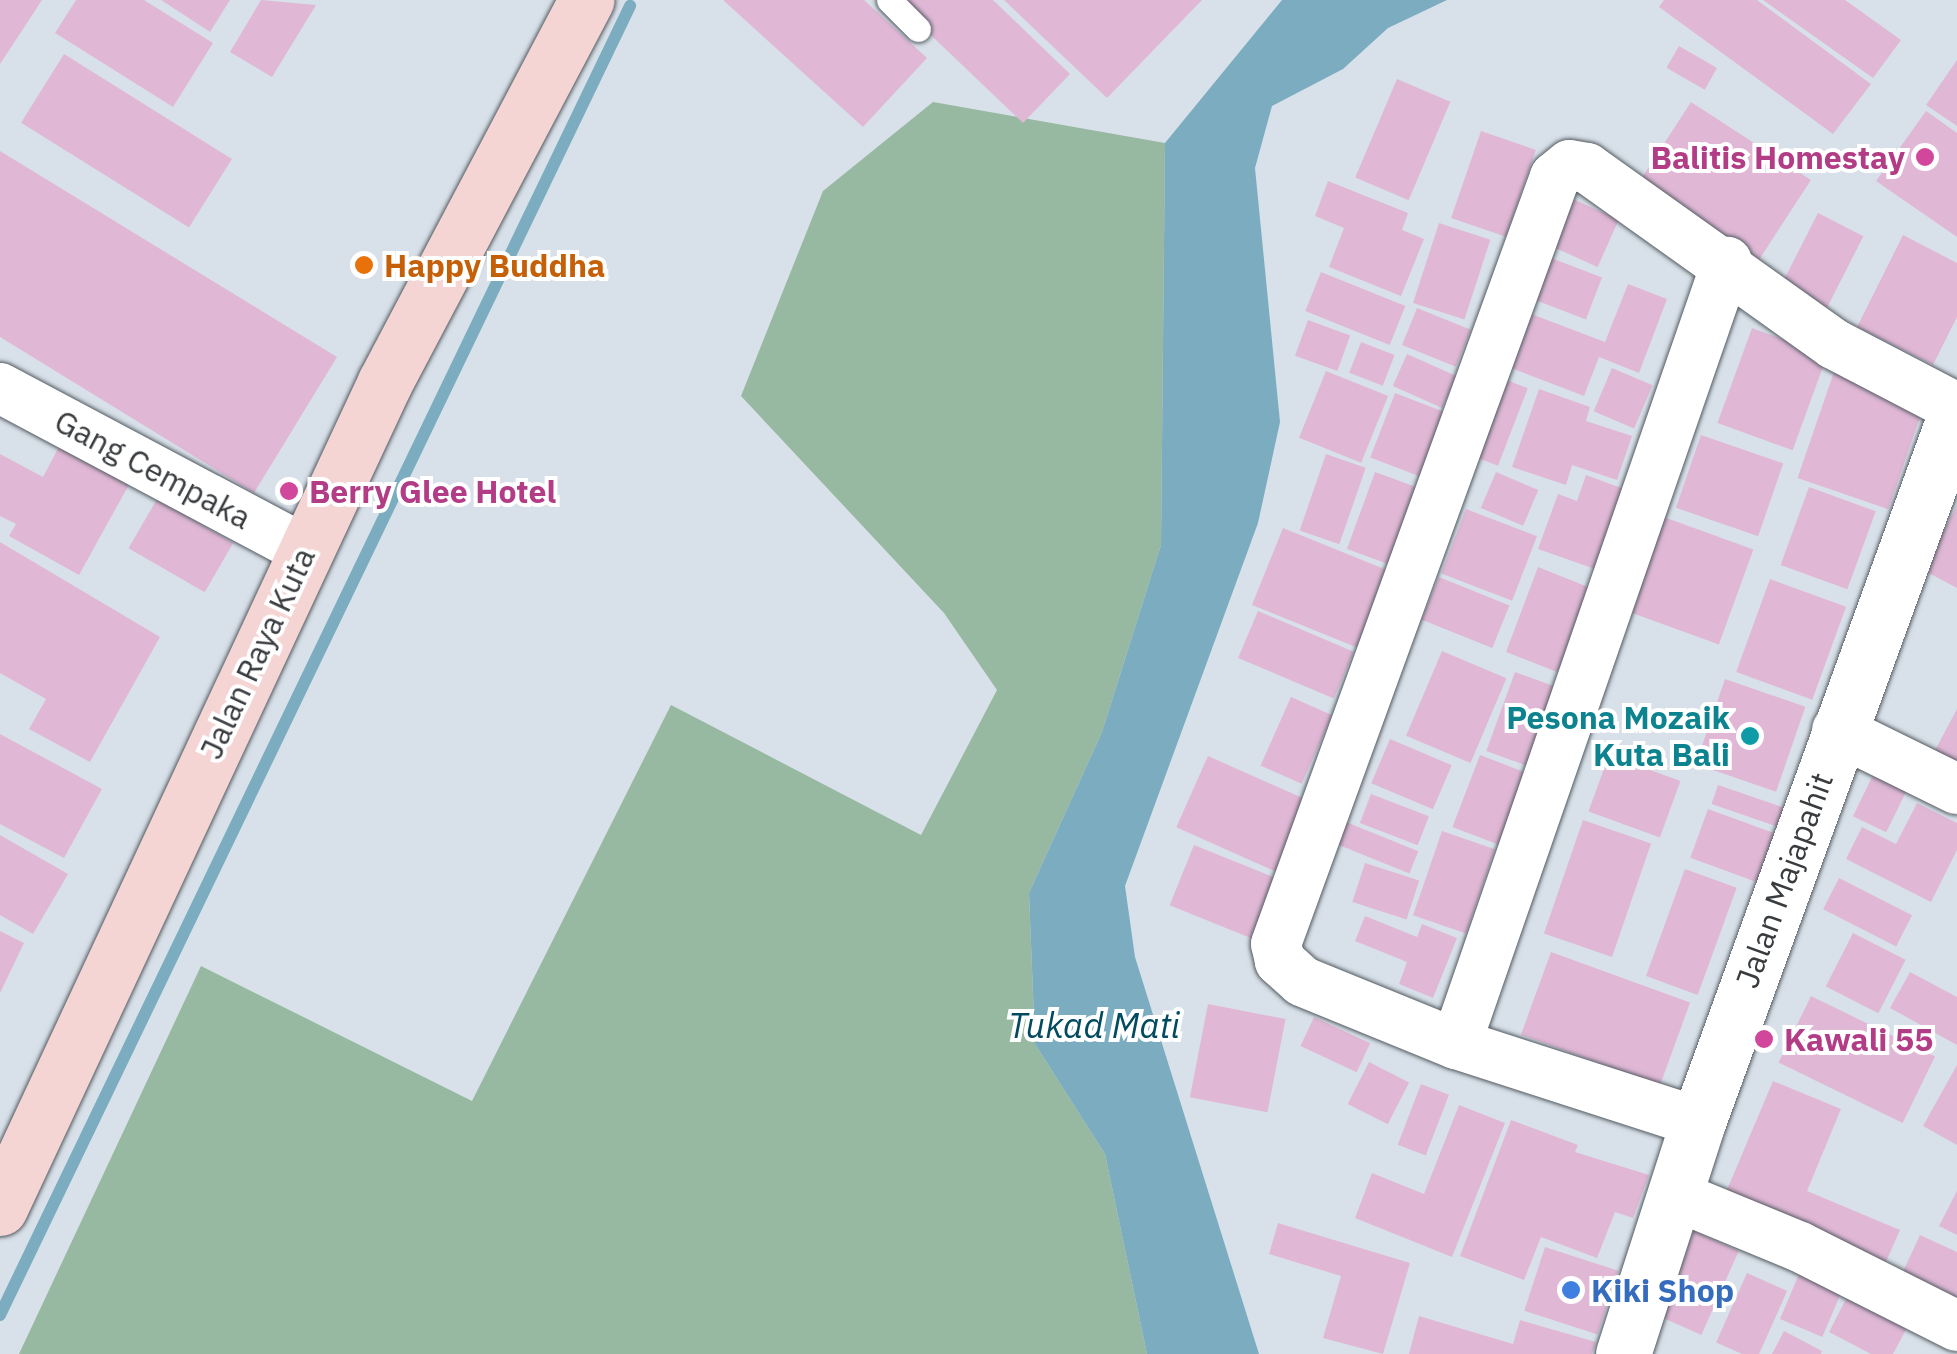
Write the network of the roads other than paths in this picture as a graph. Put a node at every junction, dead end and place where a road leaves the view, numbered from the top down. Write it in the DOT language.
graph roads {
  1 [pos="586,0"];
  2 [pos="889,0"];
  3 [pos="918,29"];
  4 [pos="1727,262"];
  5 [pos="0,388"];
  6 [pos="1957,409"];
  7 [pos="306,551"];
  8 [pos="1838,730"];
  9 [pos="1957,789"];
  10 [pos="1456,1044"];
  11 [pos="1698,1122"];
  12 [pos="1674,1195"];
  13 [pos="0,1208"];
  14 [pos="1957,1326"];
  15 [pos="1623,1354"];
  1 -- 7 [label="main road, Jalan Raya Kuta"];
  2 -- 3 [label="lane"];
  4 -- 6 [label="street"];
  4 -- 10 [label="street"];
  4 -- 10 [label="street"];
  5 -- 7 [label="street, Gang Cempaka"];
  6 -- 8 [label="street, Jalan Majapahit"];
  7 -- 13 [label="main road, Jalan Raya Kuta"];
  8 -- 9 [label="street"];
  8 -- 11 [label="street, Jalan Majapahit"];
  10 -- 11 [label="street"];
  11 -- 12 [label="street, Jalan Majapahit"];
  12 -- 14 [label="street"];
  12 -- 15 [label="street, Jalan Majapahit"];
}
